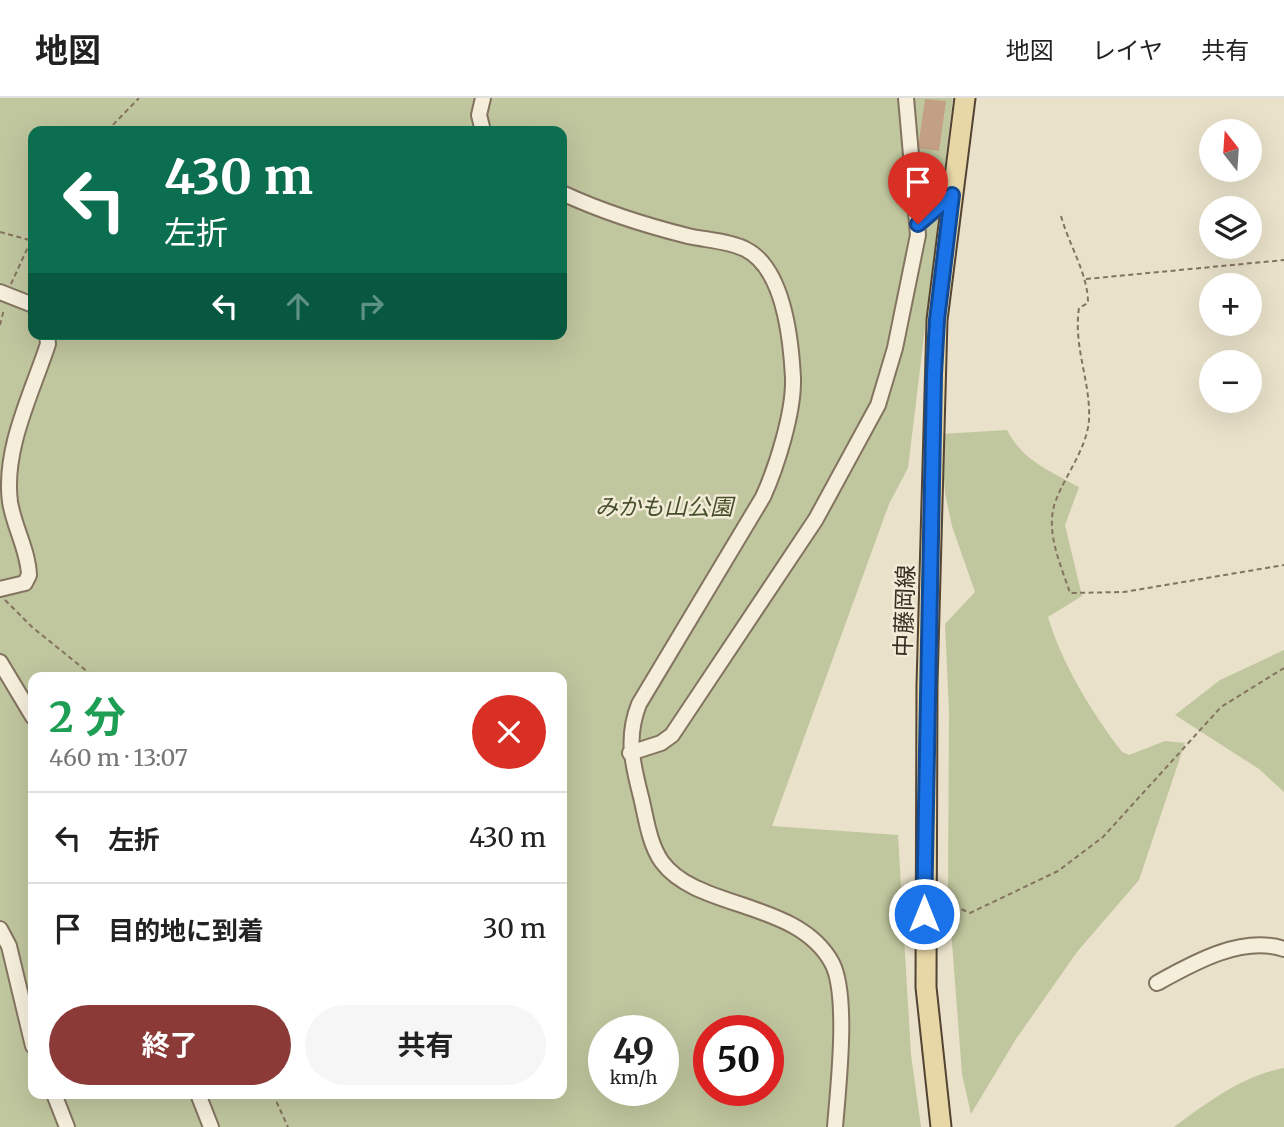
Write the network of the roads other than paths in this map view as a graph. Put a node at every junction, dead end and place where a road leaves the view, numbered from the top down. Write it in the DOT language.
graph roads {
  1 [pos="483,98"];
  2 [pos="906,98"];
  3 [pos="965,98"];
  4 [pos="482,126"];
  5 [pos="567,195"];
  6 [pos="952,195"];
  7 [pos="918,224"];
  8 [pos="6,292"];
  9 [pos="28,303"];
  10 [pos="48,340"];
  11 [pos="0,589"];
  12 [pos="0,662"];
  13 [pos="28,710"];
  14 [pos="630,753"];
  15 [pos="0,929"];
  16 [pos="1284,949"];
  17 [pos="1157,983"];
  18 [pos="28,1025"];
  19 [pos="56,1099"];
  20 [pos="200,1099"];
  21 [pos="67,1127"];
  22 [pos="211,1127"];
  23 [pos="835,1127"];
  24 [pos="941,1127"];
  1 -- 4 [label="street"];
  2 -- 7 [label="street"];
  3 -- 6 [label="main road, 中藤岡線"];
  5 -- 14 [label="street"];
  6 -- 7 [label="street"];
  6 -- 24 [label="main road, 中藤岡線"];
  7 -- 14 [label="street"];
  8 -- 9 [label="street"];
  10 -- 11 [label="street"];
  12 -- 13 [label="street"];
  14 -- 23 [label="street"];
  15 -- 18 [label="street"];
  16 -- 17 [label="street"];
  19 -- 21 [label="street"];
  20 -- 22 [label="street"];
}
